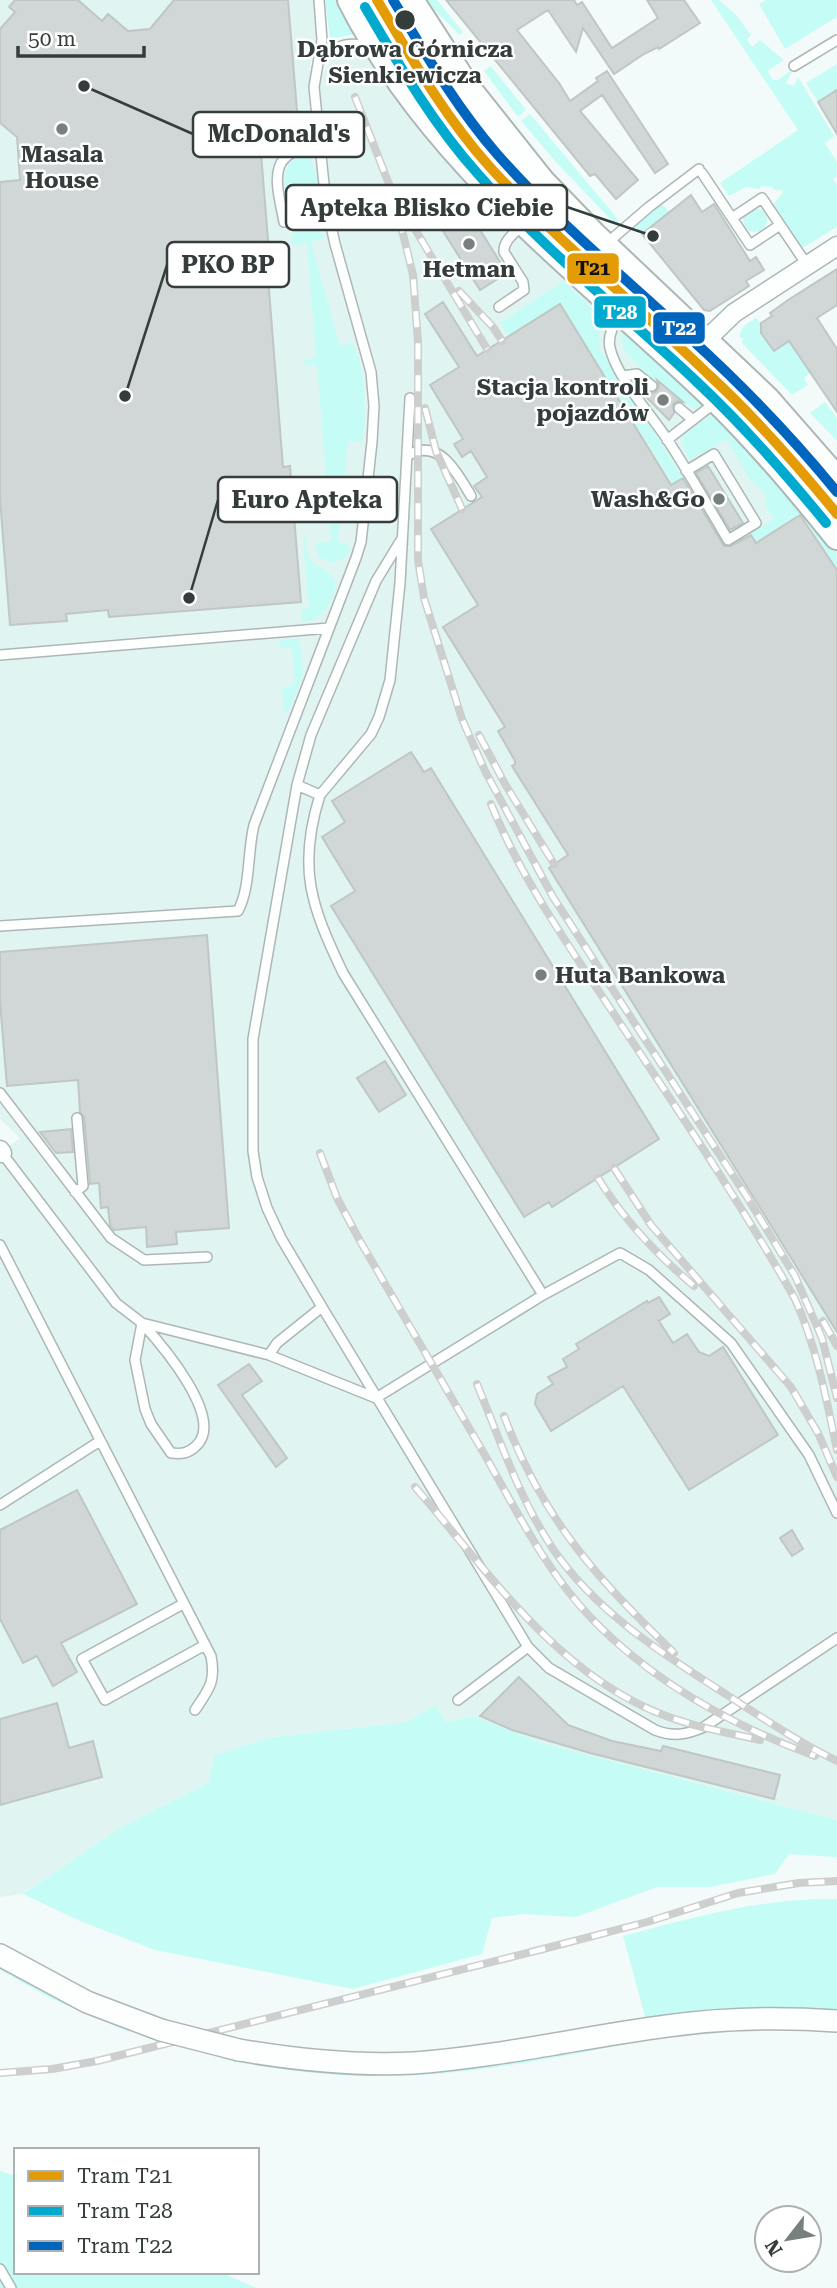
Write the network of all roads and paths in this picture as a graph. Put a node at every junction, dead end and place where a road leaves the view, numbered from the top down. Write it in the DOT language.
graph roads {
  1 [pos="319,0"];
  2 [pos="350,0"];
  3 [pos="411,0"];
  4 [pos="837,40"];
  5 [pos="382,56"];
  6 [pos="320,61"];
  7 [pos="794,66"];
  8 [pos="320,146"];
  9 [pos="328,216"];
  10 [pos="732,218"];
  11 [pos="525,223"];
  12 [pos="780,225"];
  13 [pos="605,246"];
  14 [pos="837,246"];
  15 [pos="807,265"];
  16 [pos="499,307"];
  17 [pos="621,312"];
  18 [pos="706,340"];
  19 [pos="623,376"];
  20 [pos="652,386"];
  21 [pos="410,398"];
  22 [pos="717,401"];
  23 [pos="679,408"];
  24 [pos="693,420"];
  25 [pos="667,440"];
  26 [pos="409,455"];
  27 [pos="686,471"];
  28 [pos="837,479"];
  29 [pos="471,496"];
  30 [pos="402,537"];
  31 [pos="837,537"];
  32 [pos="329,628"];
  33 [pos="0,655"];
  34 [pos="297,785"];
  35 [pos="320,795"];
  36 [pos="0,926"];
  37 [pos="0,1093"];
  38 [pos="77,1118"];
  39 [pos="1,1151"];
  40 [pos="75,1192"];
  41 [pos="0,1245"];
  42 [pos="207,1257"];
  43 [pos="543,1295"];
  44 [pos="321,1307"];
  45 [pos="142,1322"];
  46 [pos="269,1355"];
  47 [pos="376,1398"];
  48 [pos="100,1441"];
  49 [pos="0,1506"];
  50 [pos="837,1513"];
  51 [pos="183,1604"];
  52 [pos="837,1638"];
  53 [pos="205,1645"];
  54 [pos="528,1647"];
  55 [pos="457,1700"];
  56 [pos="195,1710"];
  57 [pos="0,1955"];
  58 [pos="837,2021"];
  59 [pos="0,2269"];
  60 [pos="11,2288"];
  1 -- 6 [label="lane"];
  2 -- 5 [label="main road"];
  3 -- 13 [label="main road"];
  4 -- 7 [label="lane"];
  5 -- 6 [label="lane"];
  5 -- 11 [label="main road"];
  6 -- 8 [label="lane"];
  8 -- 9 [label="lane"];
  8 -- 9 [label="lane"];
  9 -- 32 [label="lane"];
  10 -- 12 [label="lane"];
  10 -- 12 [label="lane"];
  10 -- 13 [label="lane"];
  11 -- 16 [label="lane"];
  11 -- 17 [label="main road"];
  12 -- 15 [label="lane"];
  13 -- 18 [label="main road"];
  14 -- 15 [label="street"];
  15 -- 18 [label="street"];
  17 -- 19 [label="lane"];
  17 -- 22 [label="main road"];
  18 -- 28 [label="main road"];
  19 -- 20 [label="lane"];
  19 -- 25 [label="lane"];
  21 -- 26 [label="lane"];
  22 -- 24 [label="lane"];
  22 -- 31 [label="main road"];
  23 -- 24 [label="lane"];
  24 -- 25 [label="lane"];
  25 -- 27 [label="lane"];
  26 -- 29 [label="lane"];
  26 -- 30 [label="lane"];
  27 -- 27 [label="lane"];
  30 -- 34 [label="lane"];
  30 -- 35 [label="lane"];
  32 -- 33 [label="lane"];
  32 -- 36 [label="lane"];
  34 -- 35 [label="lane"];
  34 -- 44 [label="lane"];
  35 -- 43 [label="lane"];
  37 -- 40 [label="lane"];
  38 -- 40 [label="lane"];
  39 -- 45 [label="lane"];
  40 -- 42 [label="lane"];
  41 -- 48 [label="lane"];
  43 -- 47 [label="lane"];
  43 -- 50 [label="lane"];
  44 -- 46 [label="lane"];
  44 -- 47 [label="lane"];
  45 -- 45 [label="lane"];
  45 -- 46 [label="lane"];
  46 -- 47 [label="lane"];
  47 -- 54 [label="lane"];
  48 -- 49 [label="lane"];
  48 -- 51 [label="lane"];
  51 -- 53 [label="lane"];
  51 -- 53 [label="lane"];
  52 -- 54 [label="lane"];
  53 -- 56 [label="lane"];
  54 -- 55 [label="lane"];
  57 -- 58 [label="street, bridge"];
  59 -- 60 [label="lane"];
}
